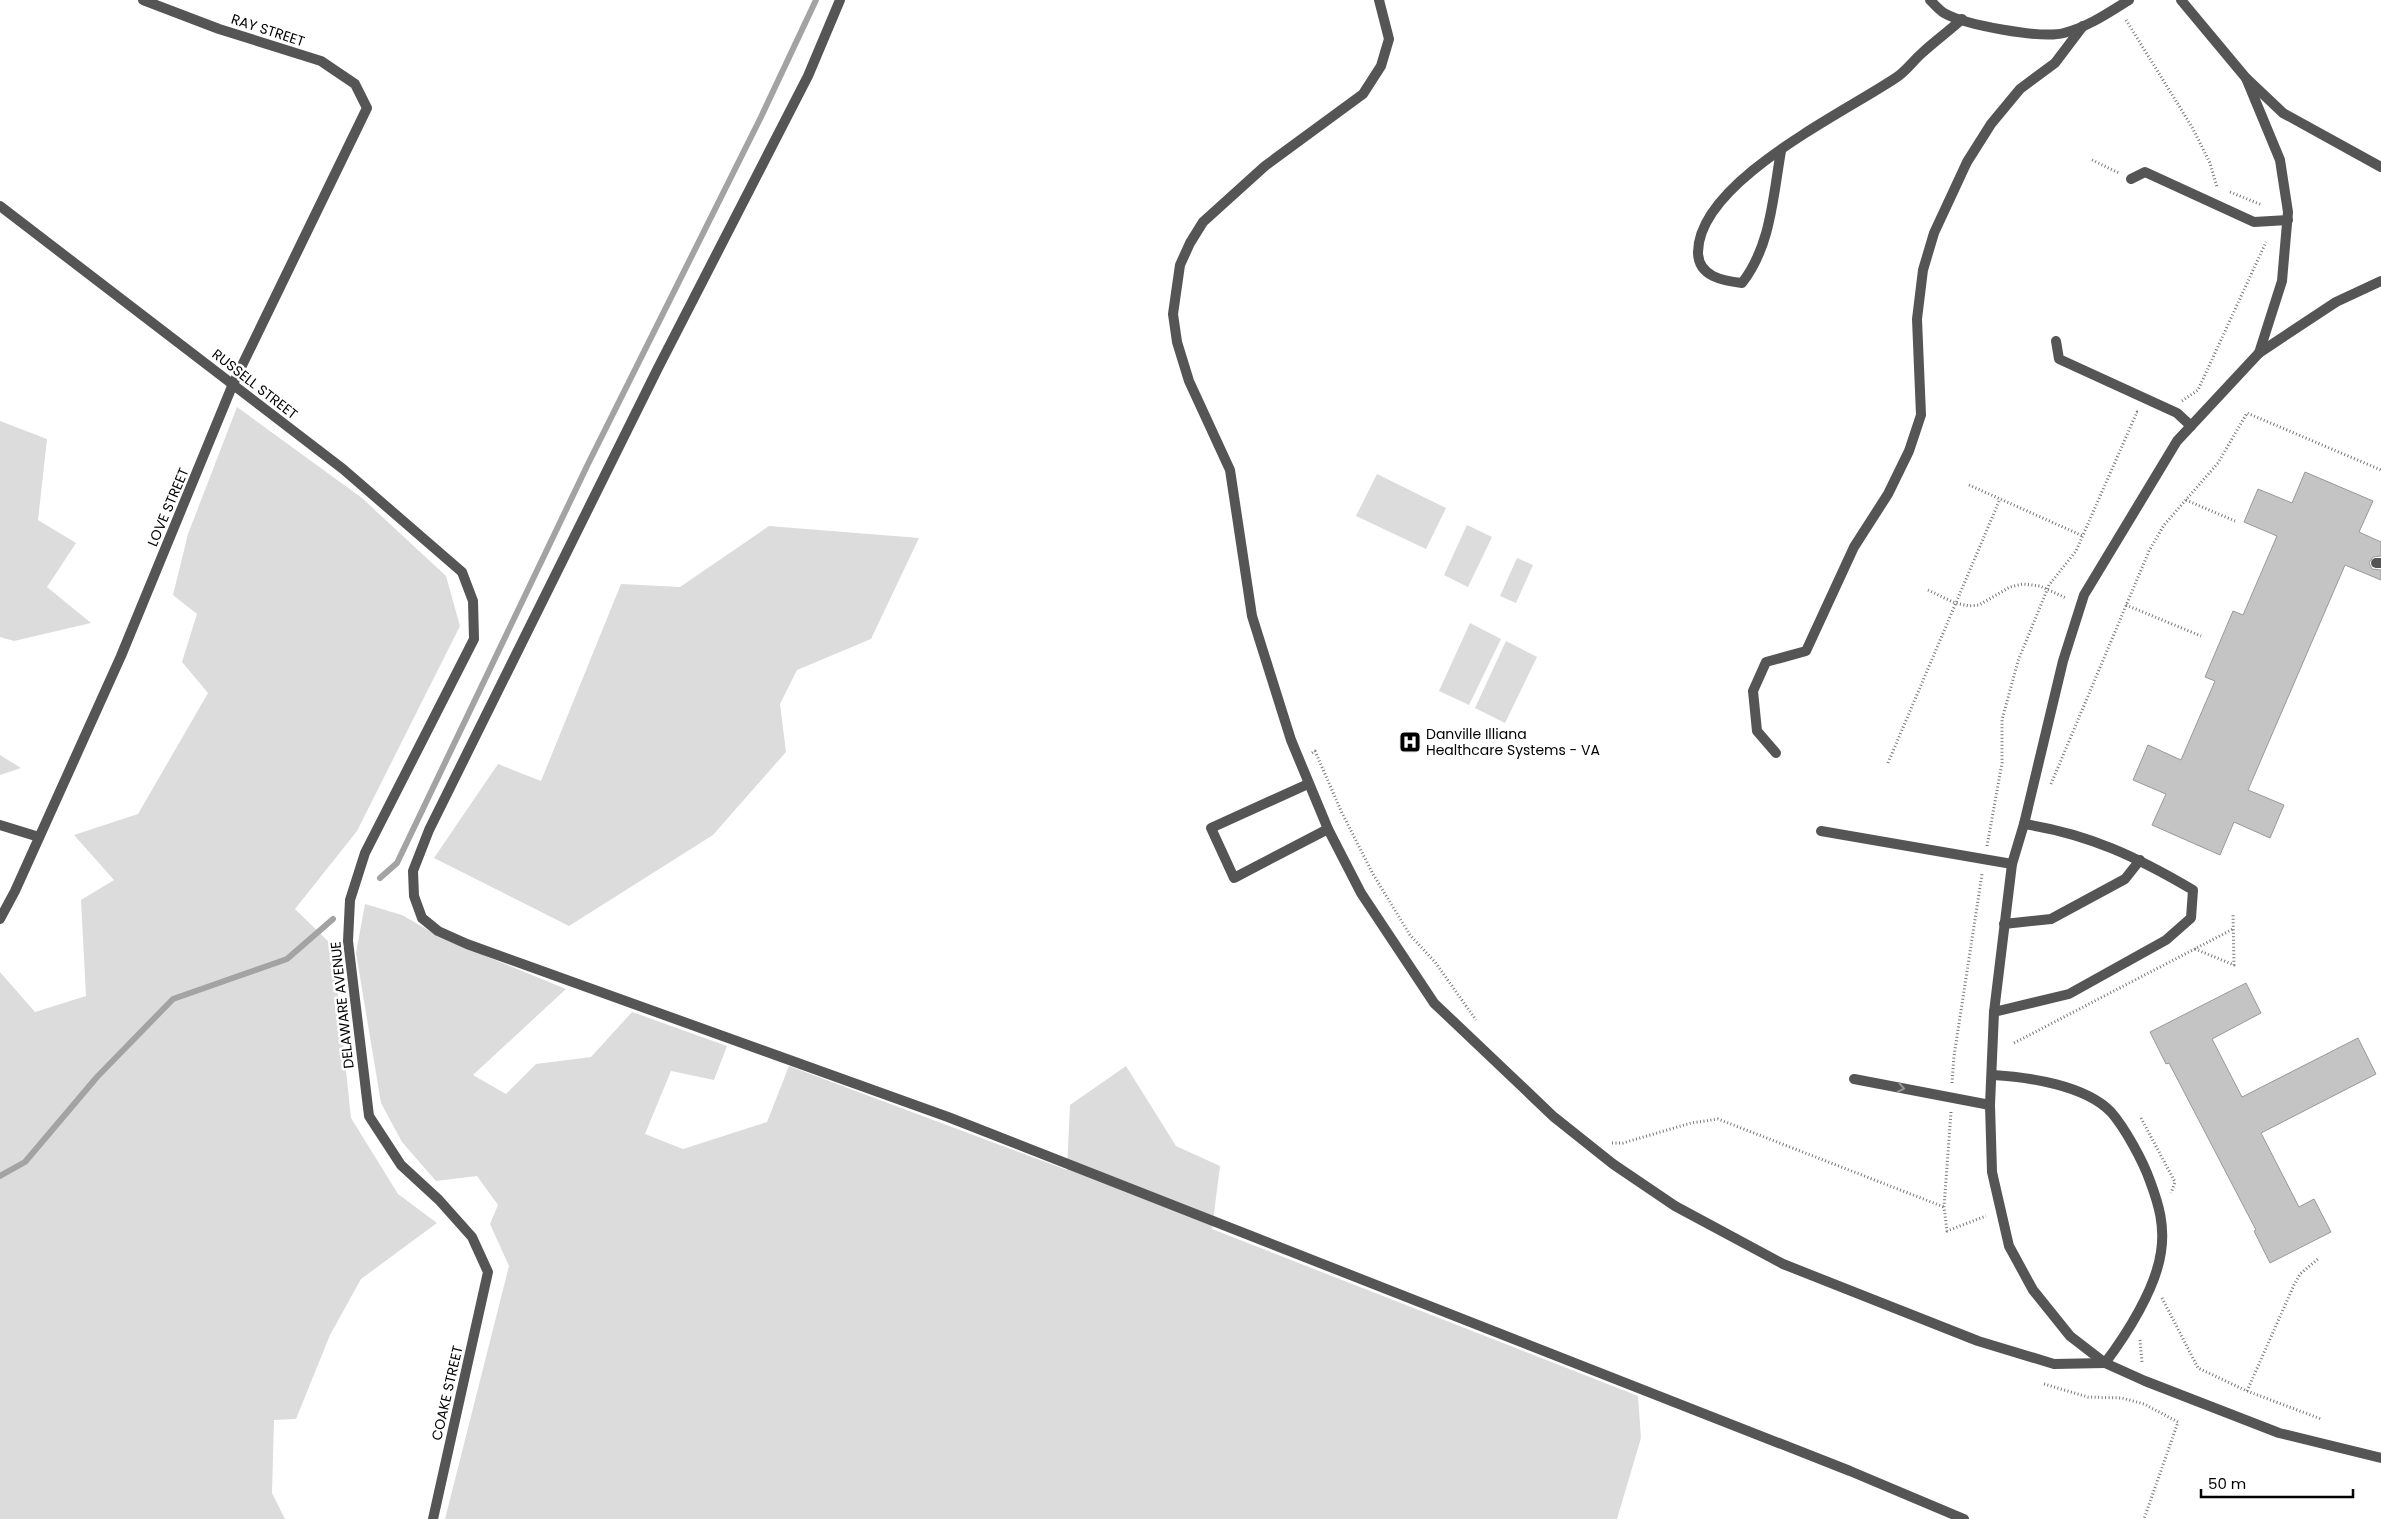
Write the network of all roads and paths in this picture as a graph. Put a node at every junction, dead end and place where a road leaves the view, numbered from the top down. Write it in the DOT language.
graph roads {
  1 [pos="840,0"];
  2 [pos="1379,0"];
  3 [pos="1930,0"];
  4 [pos="2129,0"];
  5 [pos="2180,0"];
  6 [pos="149,1"];
  7 [pos="2123,15"];
  8 [pos="1962,19"];
  9 [pos="2083,26"];
  10 [pos="2246,78"];
  11 [pos="367,108"];
  12 [pos="1781,151"];
  13 [pos="2092,160"];
  14 [pos="2381,167"];
  15 [pos="2131,178"];
  16 [pos="2262,205"];
  17 [pos="0,206"];
  18 [pos="2288,220"];
  19 [pos="2266,242"];
  20 [pos="2381,282"];
  21 [pos="2056,341"];
  22 [pos="2259,353"];
  23 [pos="233,384"];
  24 [pos="2182,401"];
  25 [pos="2146,416"];
  26 [pos="2191,426"];
  27 [pos="2381,470"];
  28 [pos="1969,485"];
  29 [pos="2000,499"];
  30 [pos="2186,500"];
  31 [pos="2235,521"];
  32 [pos="2083,536"];
  33 [pos="1928,590"];
  34 [pos="2047,590"];
  35 [pos="2066,598"];
  36 [pos="473,601"];
  37 [pos="1955,604"];
  38 [pos="2126,605"];
  39 [pos="2201,636"];
  40 [pos="1776,753"];
  41 [pos="1300,758"];
  42 [pos="1888,762"];
  43 [pos="1308,784"];
  44 [pos="2050,785"];
  45 [pos="2024,824"];
  46 [pos="0,825"];
  47 [pos="1328,828"];
  48 [pos="1821,831"];
  49 [pos="40,837"];
  50 [pos="1987,847"];
  51 [pos="2140,860"];
  52 [pos="2012,864"];
  53 [pos="1983,871"];
  54 [pos="2233,914"];
  55 [pos="0,919"];
  56 [pos="2004,924"];
  57 [pos="2233,928"];
  58 [pos="2194,949"];
  59 [pos="1994,1012"];
  60 [pos="1482,1026"];
  61 [pos="2014,1043"];
  62 [pos="1993,1075"];
  63 [pos="1854,1080"];
  64 [pos="1951,1098"];
  65 [pos="1990,1105"];
  66 [pos="1608,1142"];
  67 [pos="1944,1206"];
  68 [pos="1986,1216"];
  69 [pos="2318,1259"];
  70 [pos="488,1272"];
  71 [pos="2160,1295"];
  72 [pos="2156,1302"];
  73 [pos="2141,1334"];
  74 [pos="2105,1363"];
  75 [pos="2198,1368"];
  76 [pos="2145,1381"];
  77 [pos="2044,1384"];
  78 [pos="2247,1391"];
  79 [pos="2320,1419"];
  80 [pos="2381,1458"];
  81 [pos="432,1519"];
  82 [pos="1964,1519"];
  83 [pos="2144,1519"];
  1 -- 82 [label="street"];
  2 -- 41 [label="street"];
  3 -- 8 [label="street"];
  4 -- 9 [label="street"];
  5 -- 10 [label="street"];
  6 -- 11 [label="street, RAY STREET"];
  7 -- 16 [label="path"];
  8 -- 9 [label="street"];
  8 -- 12 [label="street"];
  9 -- 40 [label="street"];
  10 -- 14 [label="street"];
  10 -- 18 [label="street"];
  11 -- 23 [label="street, LOVE STREET"];
  12 -- 12 [label="street"];
  13 -- 15 [label="path"];
  15 -- 18 [label="street"];
  17 -- 23 [label="street, RUSSELL STREET"];
  18 -- 22 [label="street"];
  19 -- 24 [label="path"];
  20 -- 22 [label="street"];
  21 -- 26 [label="street"];
  22 -- 26 [label="street"];
  23 -- 36 [label="street, RUSSELL STREET"];
  23 -- 49 [label="street, LOVE STREET"];
  25 -- 32 [label="path"];
  26 -- 45 [label="street"];
  27 -- 30 [label="path"];
  28 -- 29 [label="path"];
  29 -- 32 [label="path"];
  29 -- 37 [label="path"];
  30 -- 31 [label="path"];
  30 -- 38 [label="path"];
  32 -- 34 [label="path"];
  33 -- 37 [label="path"];
  34 -- 35 [label="path"];
  34 -- 37 [label="path"];
  34 -- 50 [label="path"];
  36 -- 70 [label="street, DELAWARE AVENUE"];
  37 -- 42 [label="path"];
  38 -- 39 [label="path"];
  38 -- 44 [label="path"];
  41 -- 43 [label="street"];
  41 -- 60 [label="path"];
  43 -- 47 [label="street"];
  43 -- 47 [label="street"];
  45 -- 51 [label="street"];
  45 -- 52 [label="street"];
  46 -- 49 [label="street"];
  47 -- 74 [label="street"];
  48 -- 52 [label="street"];
  49 -- 55 [label="street, LOVE STREET"];
  51 -- 56 [label="street"];
  51 -- 59 [label="street"];
  52 -- 56 [label="street"];
  53 -- 64 [label="path"];
  54 -- 57 [label="path"];
  56 -- 59 [label="street"];
  57 -- 58 [label="path"];
  57 -- 58 [label="path"];
  58 -- 61 [label="path"];
  59 -- 62 [label="street"];
  62 -- 65 [label="street"];
  62 -- 74 [label="street"];
  63 -- 64 [label="street, one-way"];
  64 -- 65 [label="street"];
  64 -- 67 [label="path"];
  65 -- 74 [label="street"];
  66 -- 67 [label="path"];
  67 -- 68 [label="path"];
  69 -- 78 [label="path"];
  70 -- 81 [label="street, COAKE STREET"];
  71 -- 72 [label="path"];
  73 -- 76 [label="path"];
  74 -- 76 [label="street"];
  75 -- 78 [label="path"];
  76 -- 80 [label="street"];
  77 -- 83 [label="path"];
  78 -- 79 [label="path"];
}
